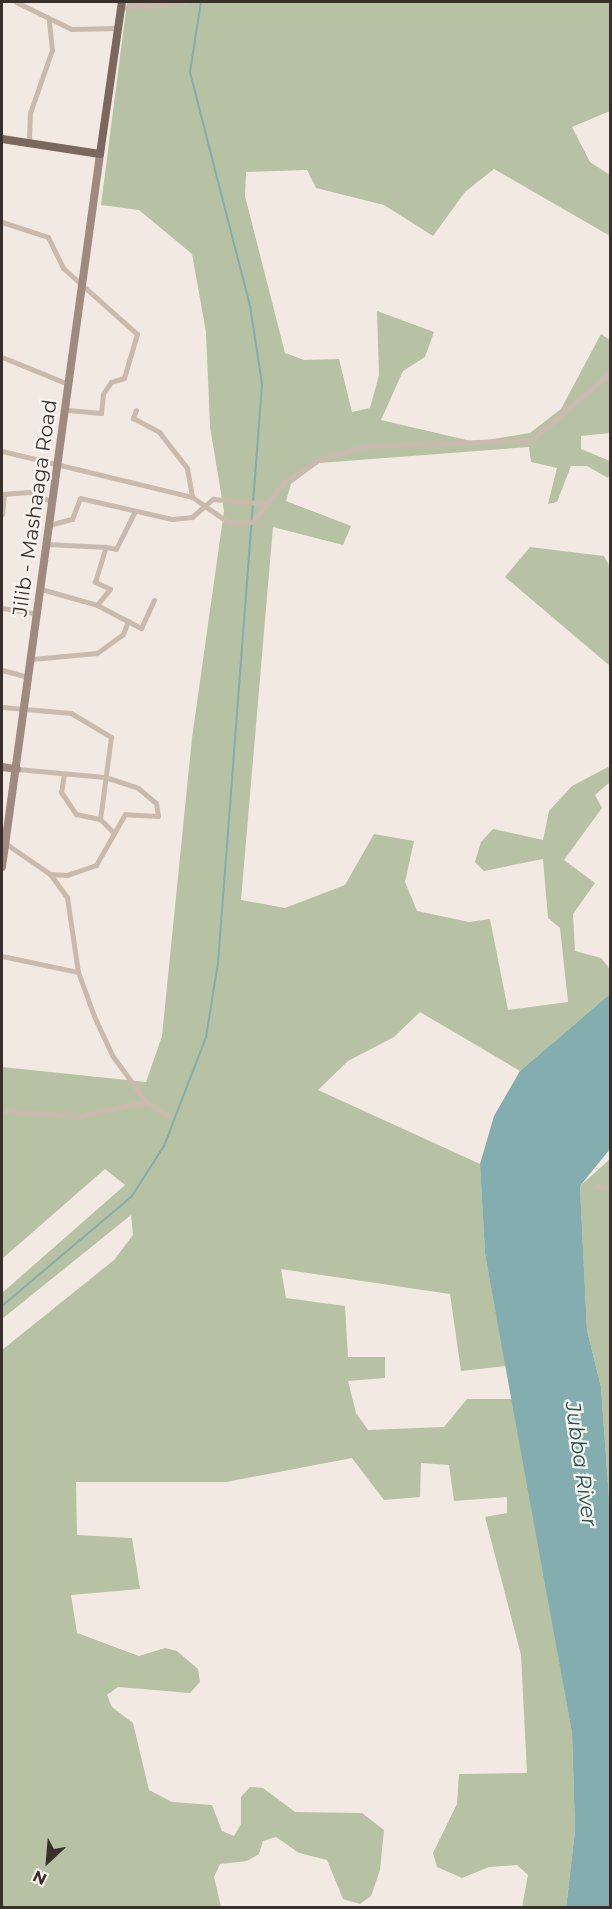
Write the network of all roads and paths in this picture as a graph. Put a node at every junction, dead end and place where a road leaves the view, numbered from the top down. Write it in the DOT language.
graph roads {
  1 [pos="16,2"];
  2 [pos="185,2"];
  3 [pos="122,5"];
  4 [pos="49,19"];
  5 [pos="118,28"];
  6 [pos="2,139"];
  7 [pos="29,140"];
  8 [pos="100,154"];
  9 [pos="2,222"];
  10 [pos="82,282"];
  11 [pos="2,357"];
  12 [pos="610,373"];
  13 [pos="68,384"];
  14 [pos="65,410"];
  15 [pos="136,410"];
  16 [pos="2,452"];
  17 [pos="57,465"];
  18 [pos="3,494"];
  19 [pos="192,497"];
  20 [pos="52,502"];
  21 [pos="269,504"];
  22 [pos="208,507"];
  23 [pos="135,511"];
  24 [pos="2,514"];
  25 [pos="49,525"];
  26 [pos="46,544"];
  27 [pos="106,548"];
  28 [pos="41,589"];
  29 [pos="154,600"];
  30 [pos="97,605"];
  31 [pos="2,608"];
  32 [pos="38,614"];
  33 [pos="128,621"];
  34 [pos="32,659"];
  35 [pos="2,670"];
  36 [pos="30,677"];
  37 [pos="2,707"];
  38 [pos="26,711"];
  39 [pos="2,767"];
  40 [pos="17,769"];
  41 [pos="64,774"];
  42 [pos="105,777"];
  43 [pos="100,819"];
  44 [pos="112,831"];
  45 [pos="2,841"];
  46 [pos="7,849"];
  47 [pos="2,867"];
  48 [pos="50,874"];
  49 [pos="2,956"];
  50 [pos="78,972"];
  51 [pos="146,1102"];
  52 [pos="2,1111"];
  53 [pos="169,1117"];
  54 [pos="596,1186"];
  55 [pos="610,1188"];
  1 -- 4 [label="street"];
  2 -- 3 [label="street"];
  3 -- 5 [label="main road"];
  4 -- 5 [label="street"];
  4 -- 7 [label="street"];
  5 -- 8 [label="main road"];
  6 -- 7 [label="main road"];
  7 -- 8 [label="main road"];
  8 -- 10 [label="main road, Jilib - Mashaaga Road"];
  9 -- 10 [label="street"];
  10 -- 13 [label="main road, Jilib - Mashaaga Road"];
  10 -- 14 [label="street"];
  11 -- 13 [label="street"];
  12 -- 21 [label="street"];
  13 -- 14 [label="main road, Jilib - Mashaaga Road"];
  14 -- 17 [label="main road, Jilib - Mashaaga Road"];
  15 -- 19 [label="street"];
  16 -- 17 [label="street"];
  17 -- 19 [label="street"];
  17 -- 20 [label="main road, Jilib - Mashaaga Road"];
  18 -- 20 [label="street"];
  18 -- 24 [label="street"];
  19 -- 22 [label="street"];
  20 -- 25 [label="main road, Jilib - Mashaaga Road"];
  21 -- 22 [label="street"];
  21 -- 22 [label="street"];
  22 -- 23 [label="street"];
  23 -- 25 [label="street"];
  23 -- 27 [label="street"];
  25 -- 26 [label="main road, Jilib - Mashaaga Road"];
  26 -- 27 [label="street"];
  26 -- 28 [label="main road, Jilib - Mashaaga Road"];
  27 -- 30 [label="street"];
  28 -- 30 [label="street"];
  28 -- 32 [label="main road, Jilib - Mashaaga Road"];
  29 -- 33 [label="street"];
  30 -- 33 [label="street"];
  31 -- 32 [label="street"];
  32 -- 34 [label="main road, Jilib - Mashaaga Road"];
  33 -- 34 [label="street"];
  34 -- 36 [label="main road, Jilib - Mashaaga Road"];
  35 -- 36 [label="street"];
  36 -- 38 [label="main road, Jilib - Mashaaga Road"];
  37 -- 38 [label="street"];
  38 -- 40 [label="main road, Jilib - Mashaaga Road"];
  38 -- 42 [label="street"];
  39 -- 40 [label="main road"];
  40 -- 41 [label="street"];
  40 -- 46 [label="main road, Jilib - Mashaaga Road"];
  41 -- 42 [label="street"];
  41 -- 43 [label="street"];
  42 -- 43 [label="street"];
  42 -- 44 [label="street"];
  43 -- 44 [label="street"];
  44 -- 48 [label="street"];
  45 -- 46 [label="street"];
  46 -- 47 [label="main road, Jilib - Mashaaga Road"];
  46 -- 48 [label="street"];
  48 -- 50 [label="street"];
  49 -- 50 [label="street"];
  50 -- 51 [label="street"];
  51 -- 52 [label="street"];
  51 -- 53 [label="street"];
  54 -- 55 [label="street"];
}
